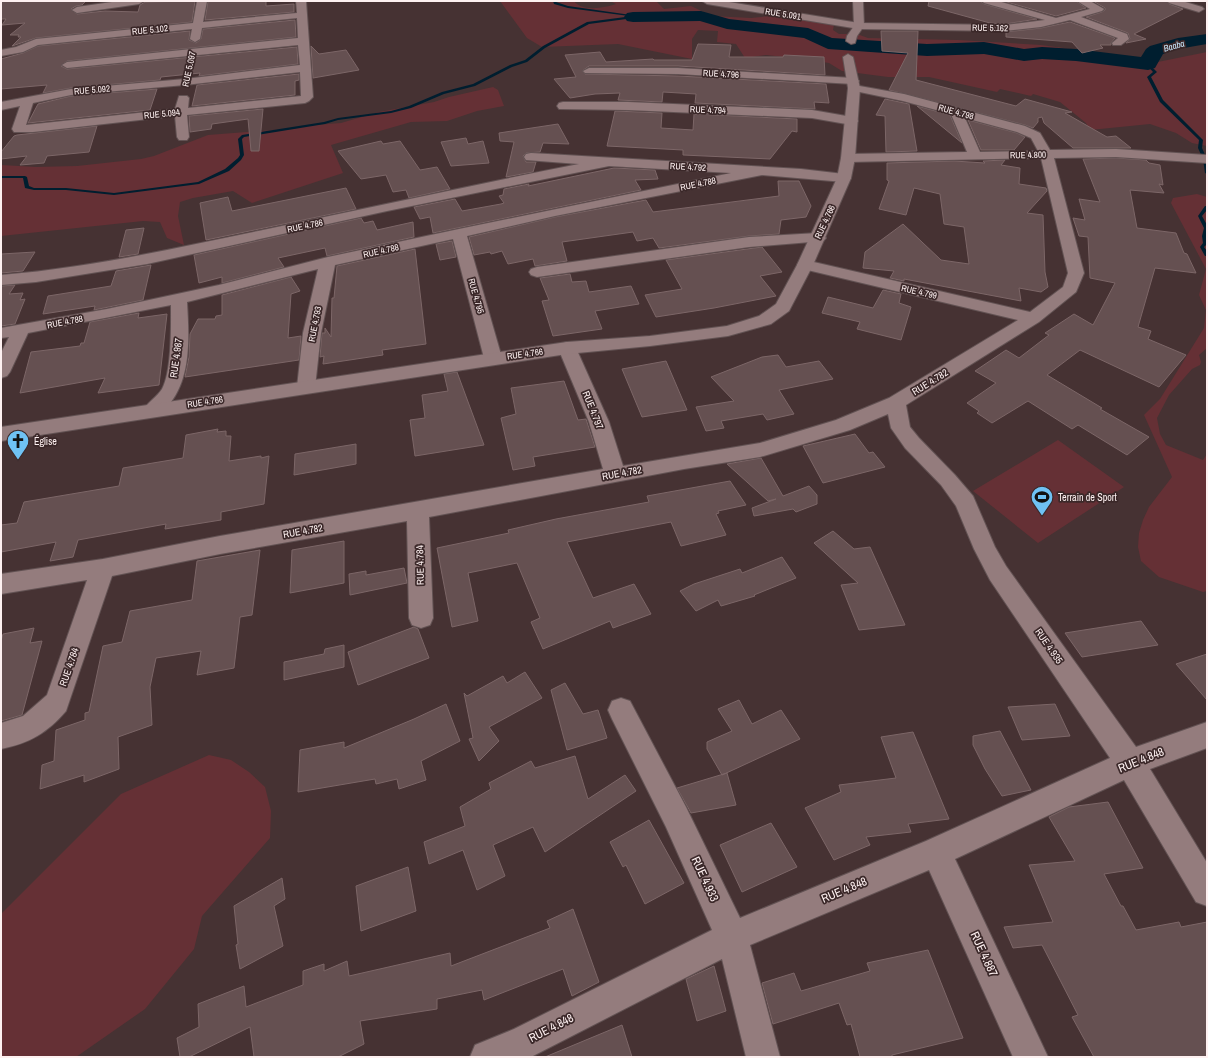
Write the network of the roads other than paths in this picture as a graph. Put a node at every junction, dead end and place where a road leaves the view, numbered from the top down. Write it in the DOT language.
graph roads {
  1 [pos="139,1"];
  2 [pos="202,1"];
  3 [pos="301,1"];
  4 [pos="708,1"];
  5 [pos="857,1"];
  6 [pos="987,1"];
  7 [pos="1082,1"];
  8 [pos="1172,1"];
  9 [pos="1199,9"];
  10 [pos="77,10"];
  11 [pos="302,15"];
  12 [pos="1071,17"];
  13 [pos="1057,21"];
  14 [pos="197,25"];
  15 [pos="859,26"];
  16 [pos="303,41"];
  17 [pos="1117,43"];
  18 [pos="1,53"];
  19 [pos="192,55"];
  20 [pos="67,65"];
  21 [pos="305,68"];
  22 [pos="590,71"];
  23 [pos="186,78"];
  24 [pos="854,85"];
  25 [pos="28,101"];
  26 [pos="1,106"];
  27 [pos="563,106"];
  28 [pos="955,111"];
  29 [pos="181,112"];
  30 [pos="852,120"];
  31 [pos="183,137"];
  32 [pos="1046,154"];
  33 [pos="976,156"];
  34 [pos="532,157"];
  35 [pos="848,158"];
  36 [pos="1202,158"];
  37 [pos="607,162"];
  38 [pos="761,171"];
  39 [pos="844,178"];
  40 [pos="459,233"];
  41 [pos="818,238"];
  42 [pos="328,262"];
  43 [pos="805,265"];
  44 [pos="537,272"];
  45 [pos="1,280"];
  46 [pos="179,298"];
  47 [pos="1033,318"];
  48 [pos="21,330"];
  49 [pos="1,333"];
  50 [pos="567,348"];
  51 [pos="493,358"];
  52 [pos="1,372"];
  53 [pos="306,387"];
  54 [pos="896,403"];
  55 [pos="153,410"];
  56 [pos="1,434"];
  57 [pos="615,474"];
  58 [pos="418,511"];
  59 [pos="103,568"];
  60 [pos="1,584"];
  61 [pos="421,618"];
  62 [pos="621,710"];
  63 [pos="1207,735"];
  64 [pos="1,736"];
  65 [pos="1130,763"];
  66 [pos="936,852"];
  67 [pos="1207,891"];
  68 [pos="732,937"];
  69 [pos="487,1057"];
  70 [pos="763,1057"];
  71 [pos="1031,1057"];
  1 -- 10 [label="street"];
  2 -- 14 [label="street, RUE 5.097"];
  3 -- 11 [label="street"];
  4 -- 15 [label="street, RUE 5.091"];
  5 -- 15 [label="street"];
  6 -- 13 [label="street"];
  7 -- 12 [label="street, RUE 5.162"];
  8 -- 9 [label="street"];
  11 -- 14 [label="street, RUE 5.102"];
  11 -- 16 [label="street"];
  12 -- 13 [label="street, RUE 5.162"];
  12 -- 17 [label="street"];
  13 -- 15 [label="street, RUE 5.162"];
  14 -- 18 [label="street, RUE 5.102"];
  14 -- 19 [label="street, RUE 5.097"];
  15 -- 24 [label="street, RUE 4.766"];
  16 -- 19 [label="street"];
  16 -- 21 [label="street"];
  19 -- 20 [label="street"];
  21 -- 23 [label="street, RUE 5.092"];
  21 -- 29 [label="street, RUE 5.094"];
  22 -- 24 [label="street, RUE 4.796"];
  23 -- 25 [label="street, RUE 5.092"];
  23 -- 29 [label="street, RUE 5.097"];
  24 -- 28 [label="street, RUE 4.798"];
  24 -- 30 [label="street, RUE 4.766"];
  25 -- 26 [label="street, RUE 5.092"];
  25 -- 29 [label="street, RUE 5.094"];
  27 -- 30 [label="street, RUE 4.794"];
  28 -- 32 [label="street, RUE 4.798"];
  28 -- 33 [label="street"];
  29 -- 31 [label="street, RUE 5.097"];
  30 -- 35 [label="street, RUE 4.766"];
  32 -- 33 [label="street, RUE 4.800"];
  32 -- 36 [label="street, RUE 4.800"];
  32 -- 47 [label="street, RUE 4.782"];
  33 -- 35 [label="street, RUE 4.800"];
  34 -- 37 [label="street, RUE 4.792"];
  35 -- 39 [label="street, RUE 4.766"];
  37 -- 38 [label="street, RUE 4.792"];
  37 -- 45 [label="street, RUE 4.786"];
  38 -- 39 [label="street, RUE 4.792"];
  38 -- 40 [label="street, RUE 4.788"];
  39 -- 41 [label="street, RUE 4.766"];
  40 -- 42 [label="street, RUE 4.788"];
  40 -- 51 [label="street, RUE 4.795"];
  41 -- 43 [label="street, RUE 4.766"];
  41 -- 44 [label="street"];
  42 -- 46 [label="street, RUE 4.788"];
  42 -- 53 [label="street, RUE 4.793"];
  43 -- 47 [label="street, RUE 4.799"];
  43 -- 50 [label="street, RUE 4.766"];
  46 -- 48 [label="street, RUE 4.788"];
  46 -- 55 [label="street, RUE 4.987"];
  47 -- 54 [label="street, RUE 4.782"];
  48 -- 49 [label="street, RUE 4.788"];
  48 -- 52 [label="street"];
  50 -- 51 [label="street, RUE 4.766"];
  50 -- 57 [label="street, RUE 4.797"];
  51 -- 53 [label="street, RUE 4.766"];
  53 -- 55 [label="street, RUE 4.766"];
  54 -- 57 [label="street, RUE 4.782"];
  54 -- 65 [label="street, RUE 4.935"];
  55 -- 56 [label="street, RUE 4.766"];
  57 -- 58 [label="street, RUE 4.782"];
  58 -- 59 [label="street, RUE 4.782"];
  58 -- 61 [label="street, RUE 4.784"];
  59 -- 60 [label="street, RUE 4.782"];
  59 -- 64 [label="street, RUE 4.784"];
  62 -- 68 [label="street, RUE 4.933"];
  63 -- 65 [label="street, RUE 4.848"];
  65 -- 66 [label="street, RUE 4.848"];
  65 -- 67 [label="street, RUE 4.935"];
  66 -- 68 [label="street, RUE 4.848"];
  66 -- 71 [label="street, RUE 4.887"];
  68 -- 69 [label="street, RUE 4.848"];
  68 -- 70 [label="street, RUE 4.933"];
}
